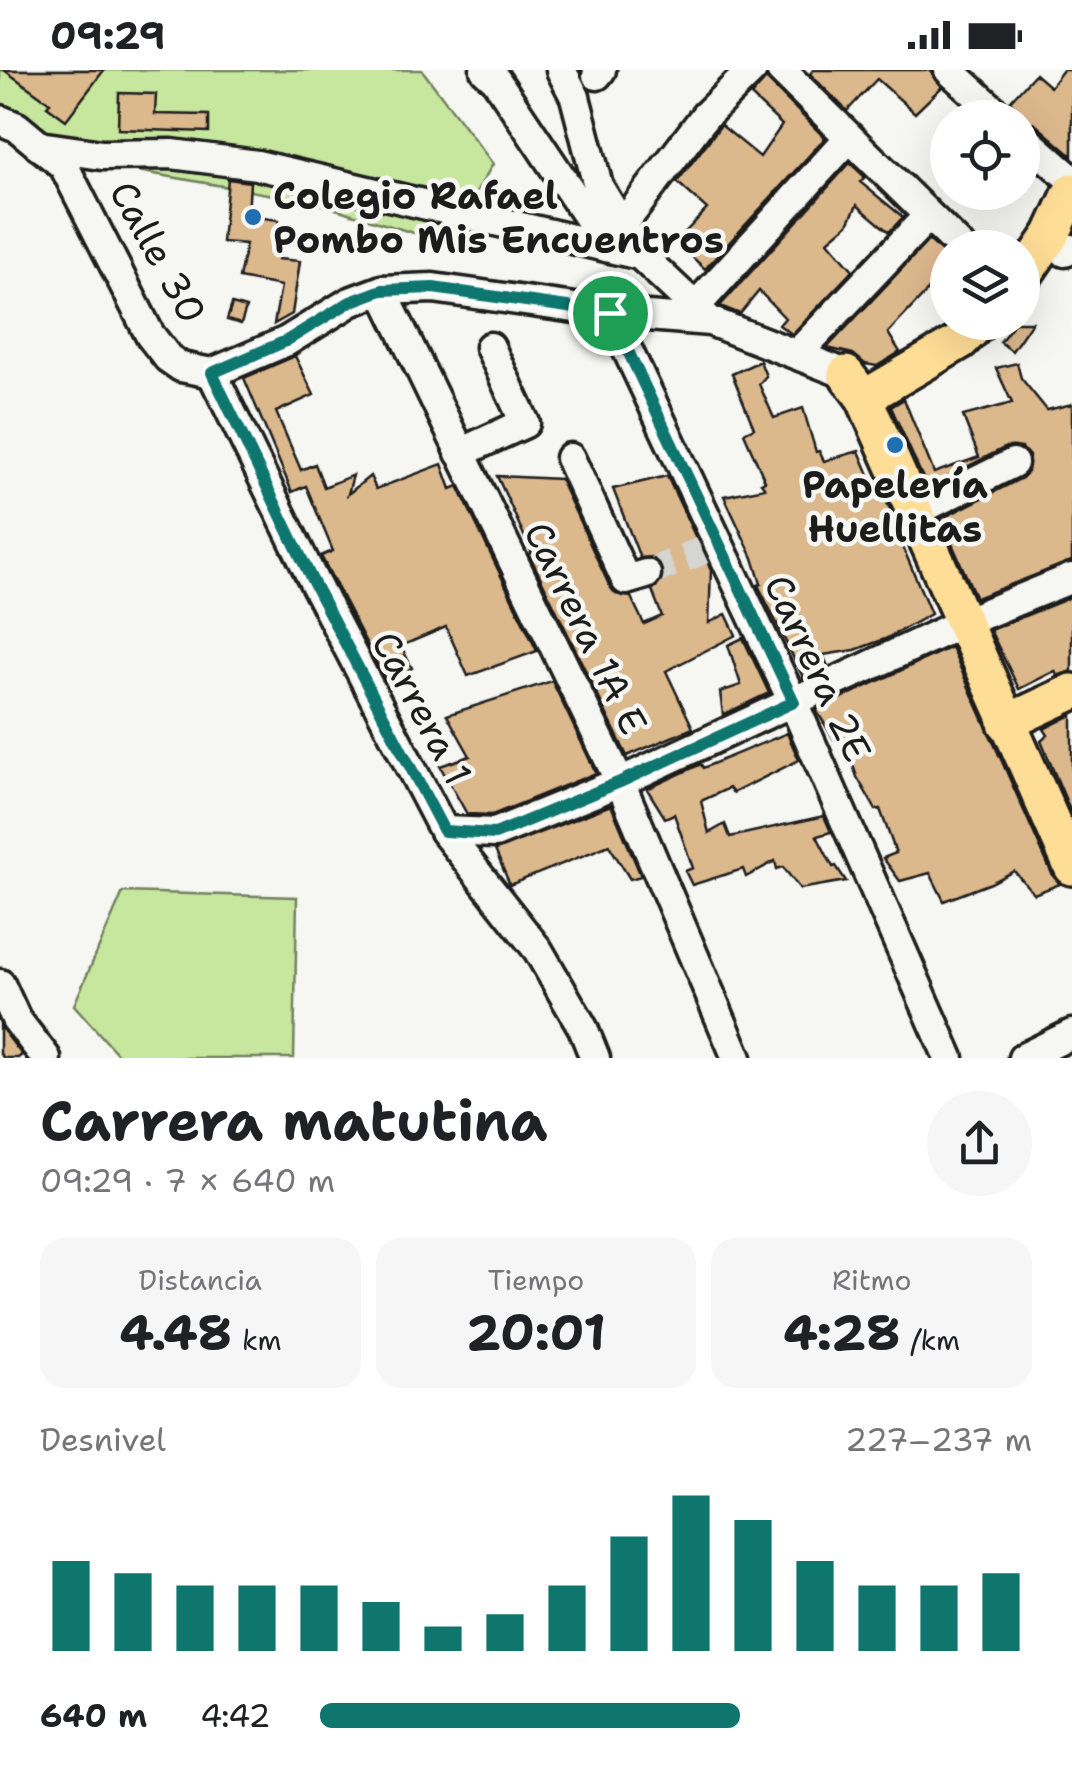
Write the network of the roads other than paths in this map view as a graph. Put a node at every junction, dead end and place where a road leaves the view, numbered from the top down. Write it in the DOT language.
graph roads {
  1 [pos="485,70"];
  2 [pos="561,70"];
  3 [pos="752,70"];
  4 [pos="781,70"];
  5 [pos="949,70"];
  6 [pos="982,100"];
  7 [pos="14,126"];
  8 [pos="849,138"];
  9 [pos="1040,152"];
  10 [pos="1072,180"];
  11 [pos="1072,191"];
  12 [pos="928,216"];
  13 [pos="943,230"];
  14 [pos="622,241"];
  15 [pos="1065,250"];
  16 [pos="1040,266"];
  17 [pos="382,290"];
  18 [pos="610,313"];
  19 [pos="702,315"];
  20 [pos="963,340"];
  21 [pos="490,346"];
  22 [pos="797,354"];
  23 [pos="212,373"];
  24 [pos="855,386"];
  25 [pos="460,452"];
  26 [pos="570,458"];
  27 [pos="1013,462"];
  28 [pos="913,513"];
  29 [pos="646,574"];
  30 [pos="1072,578"];
  31 [pos="962,623"];
  32 [pos="1072,692"];
  33 [pos="794,702"];
  34 [pos="1006,723"];
  35 [pos="620,782"];
  36 [pos="444,831"];
  37 [pos="1072,867"];
  38 [pos="0,984"];
  39 [pos="1072,1034"];
  40 [pos="46,1058"];
  41 [pos="595,1058"];
  42 [pos="737,1058"];
  43 [pos="949,1058"];
  44 [pos="1023,1058"];
  1 -- 14 [label="street"];
  2 -- 14 [label="street"];
  3 -- 14 [label="street"];
  4 -- 8 [label="street"];
  5 -- 6 [label="street"];
  7 -- 14 [label="street"];
  7 -- 23 [label="street, Calle 30"];
  8 -- 12 [label="street"];
  8 -- 19 [label="street"];
  9 -- 10 [label="street"];
  11 -- 15 [label="main road"];
  12 -- 13 [label="street"];
  12 -- 22 [label="street"];
  14 -- 19 [label="street"];
  15 -- 16 [label="main road"];
  17 -- 18 [label="street, Calle 30"];
  17 -- 23 [label="street, Calle 30"];
  17 -- 25 [label="street, Carrera 1A E"];
  18 -- 19 [label="street, Calle 30"];
  18 -- 33 [label="street, Carrera 2E"];
  19 -- 22 [label="street, Calle 30"];
  20 -- 24 [label="main road, Calle 30"];
  21 -- 25 [label="street"];
  22 -- 24 [label="street, Calle 30"];
  23 -- 36 [label="street, Carrera 1"];
  24 -- 28 [label="main road"];
  25 -- 35 [label="street, Carrera 1A E"];
  26 -- 29 [label="street"];
  27 -- 28 [label="street"];
  28 -- 31 [label="main road"];
  30 -- 31 [label="street"];
  31 -- 33 [label="street"];
  31 -- 34 [label="main road"];
  32 -- 34 [label="main road"];
  33 -- 35 [label="street"];
  33 -- 43 [label="street, Carrera 2E"];
  34 -- 37 [label="main road"];
  35 -- 36 [label="street"];
  35 -- 42 [label="street, Carrera 1A E"];
  36 -- 41 [label="street, Carrera 1"];
  38 -- 40 [label="street"];
  39 -- 44 [label="street"];
}
